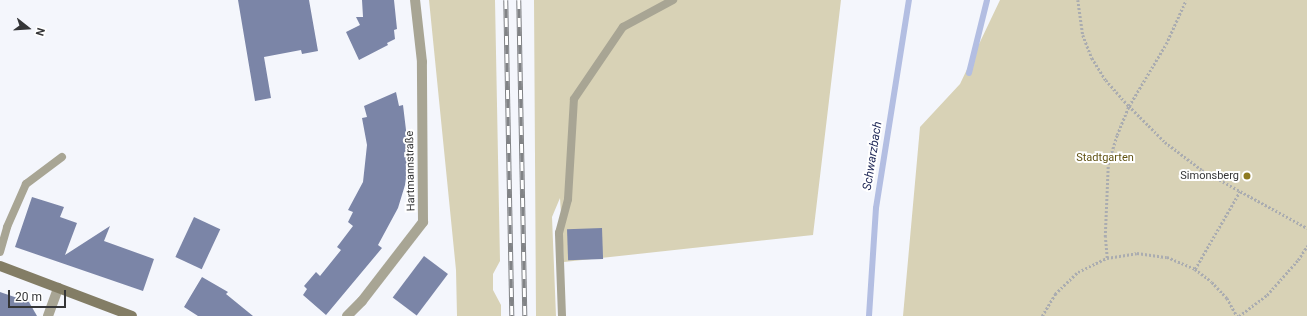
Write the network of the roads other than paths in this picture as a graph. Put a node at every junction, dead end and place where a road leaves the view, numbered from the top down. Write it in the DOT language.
graph roads {
  1 [pos="415,0"];
  2 [pos="673,0"];
  3 [pos="62,157"];
  4 [pos="0,252"];
  5 [pos="0,266"];
  6 [pos="58,288"];
  7 [pos="48,316"];
  8 [pos="132,316"];
  9 [pos="347,316"];
  10 [pos="562,316"];
  1 -- 9 [label="street, Hartmannstraße"];
  2 -- 10 [label="lane"];
  3 -- 4 [label="lane"];
  5 -- 6 [label="main road"];
  6 -- 7 [label="street"];
  6 -- 8 [label="main road"];
}
